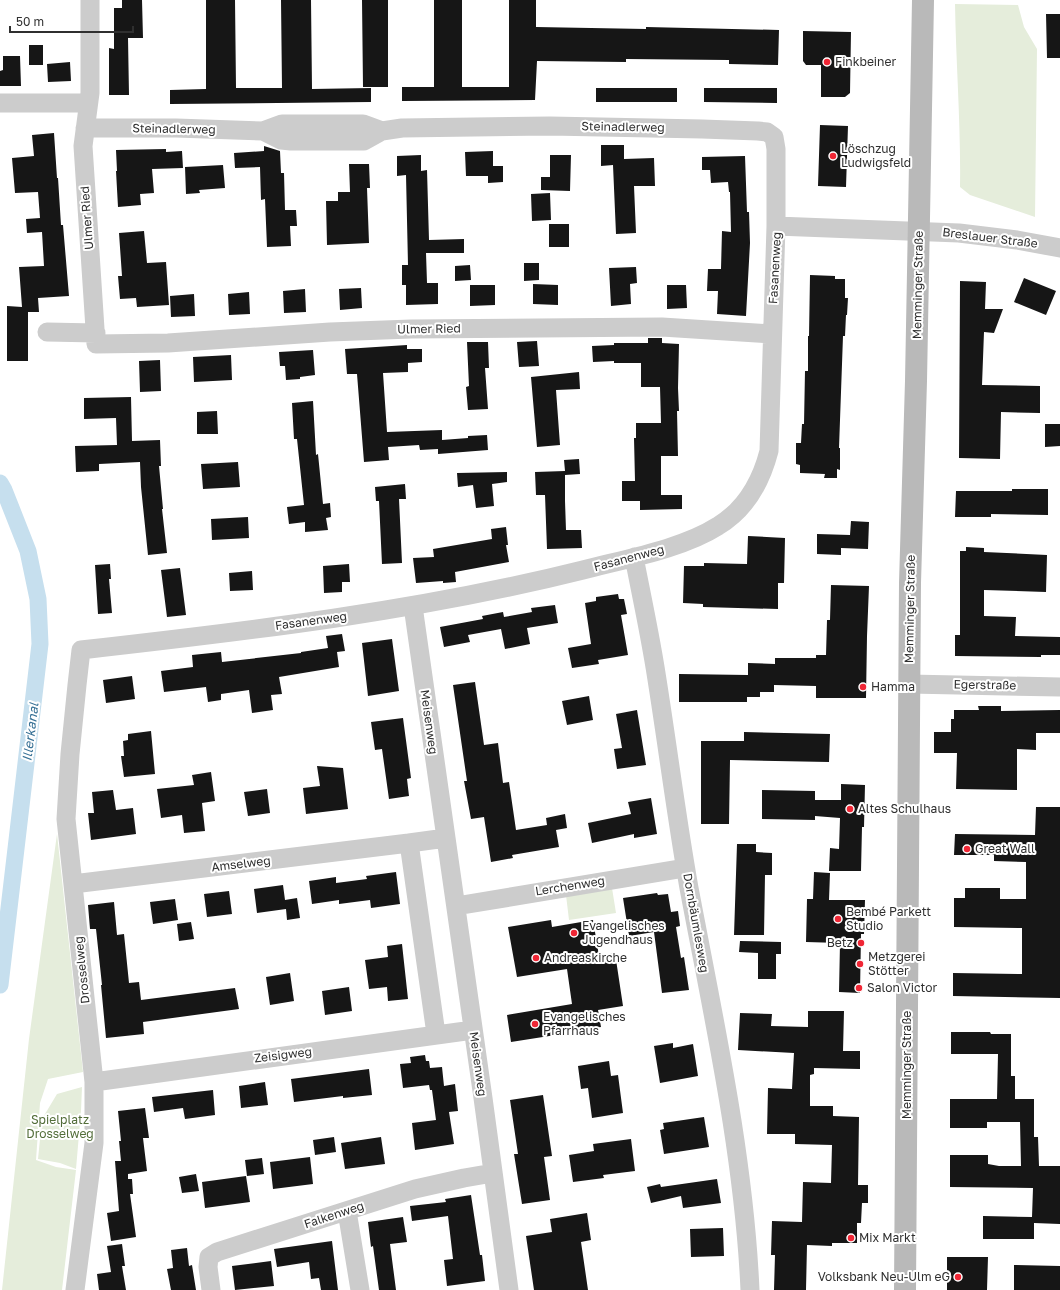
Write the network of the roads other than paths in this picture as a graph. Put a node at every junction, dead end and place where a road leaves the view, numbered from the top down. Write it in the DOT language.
graph roads {
  1 [pos="90,0"];
  2 [pos="923,0"];
  3 [pos="0,103"];
  4 [pos="88,103"];
  5 [pos="85,128"];
  6 [pos="776,226"];
  7 [pos="919,230"];
  8 [pos="1060,248"];
  9 [pos="47,332"];
  10 [pos="96,333"];
  11 [pos="772,334"];
  12 [pos="634,557"];
  13 [pos="413,606"];
  14 [pos="81,650"];
  15 [pos="909,684"];
  16 [pos="1060,687"];
  17 [pos="446,838"];
  18 [pos="409,843"];
  19 [pos="685,868"];
  20 [pos="73,884"];
  21 [pos="456,906"];
  22 [pos="473,1030"];
  23 [pos="436,1034"];
  24 [pos="94,1082"];
  25 [pos="493,1173"];
  26 [pos="347,1211"];
  27 [pos="75,1290"];
  28 [pos="211,1290"];
  29 [pos="360,1290"];
  30 [pos="509,1290"];
  31 [pos="750,1290"];
  32 [pos="905,1290"];
  1 -- 4 [label="street, Ulmer Ried"];
  2 -- 7 [label="main road, Memminger Straße"];
  3 -- 4 [label="street"];
  4 -- 5 [label="street, Ulmer Ried"];
  5 -- 6 [label="street, Steinadlerweg"];
  5 -- 10 [label="street, Ulmer Ried"];
  6 -- 7 [label="street, Fasanenweg"];
  6 -- 11 [label="street, Fasanenweg"];
  7 -- 8 [label="street, Breslauer Straße"];
  7 -- 15 [label="main road, Memminger Straße"];
  9 -- 10 [label="street"];
  10 -- 11 [label="street, Ulmer Ried"];
  11 -- 12 [label="street, Fasanenweg"];
  12 -- 13 [label="street, Fasanenweg"];
  12 -- 19 [label="street, Dornbäumlesweg"];
  13 -- 14 [label="street, Fasanenweg"];
  13 -- 17 [label="street, Meisenweg"];
  14 -- 20 [label="street, Drosselweg"];
  15 -- 16 [label="street, Egerstraße"];
  15 -- 32 [label="main road, Memminger Straße"];
  17 -- 18 [label="street"];
  17 -- 21 [label="street, Meisenweg"];
  18 -- 20 [label="street, Amselweg"];
  18 -- 23 [label="street"];
  19 -- 21 [label="street, Lerchenweg"];
  19 -- 31 [label="street, Dornbäumlesweg"];
  20 -- 24 [label="street, Drosselweg"];
  21 -- 22 [label="street, Meisenweg"];
  22 -- 23 [label="street, Zeisigweg"];
  22 -- 25 [label="street, Meisenweg"];
  23 -- 24 [label="street, Zeisigweg"];
  24 -- 27 [label="street, Drosselweg"];
  25 -- 26 [label="street, Falkenweg"];
  25 -- 30 [label="street, Meisenweg"];
  26 -- 28 [label="street, Falkenweg"];
  26 -- 29 [label="street"];
}
